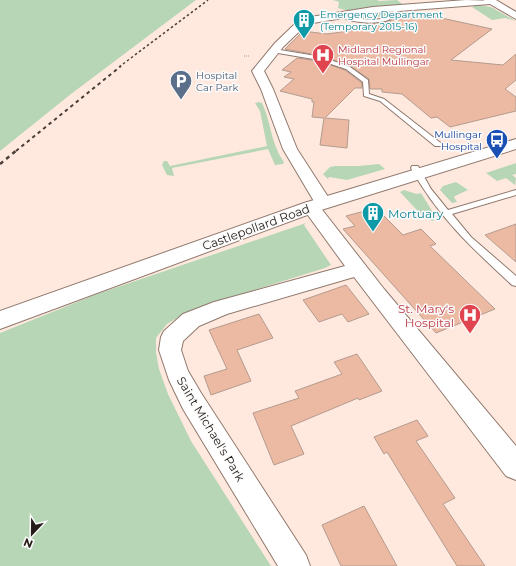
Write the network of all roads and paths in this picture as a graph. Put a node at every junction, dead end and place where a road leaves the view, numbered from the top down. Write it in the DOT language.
graph roads {
  1 [pos="491,1"];
  2 [pos="516,12"];
  3 [pos="516,16"];
  4 [pos="274,51"];
  5 [pos="464,136"];
  6 [pos="516,137"];
  7 [pos="438,144"];
  8 [pos="516,144"];
  9 [pos="475,145"];
  10 [pos="416,171"];
  11 [pos="512,194"];
  12 [pos="516,200"];
  13 [pos="318,202"];
  14 [pos="446,213"];
  15 [pos="359,269"];
  16 [pos="516,282"];
  17 [pos="0,320"];
  18 [pos="516,467"];
  19 [pos="295,566"];
  1 -- 2 [label="main road"];
  1 -- 3 [label="main road"];
  1 -- 4 [label="street"];
  4 -- 7 [label="lane"];
  4 -- 13 [label="street"];
  5 -- 9 [label="path"];
  6 -- 10 [label="main road"];
  8 -- 10 [label="main road, Castlepollard Road"];
  10 -- 13 [label="main road, Castlepollard Road"];
  10 -- 14 [label="lane"];
  11 -- 12 [label="lane"];
  11 -- 14 [label="lane"];
  13 -- 15 [label="street"];
  13 -- 17 [label="main road, Castlepollard Road"];
  14 -- 16 [label="lane"];
  15 -- 18 [label="street"];
  15 -- 19 [label="street, Saint Michael's Park"];
}
